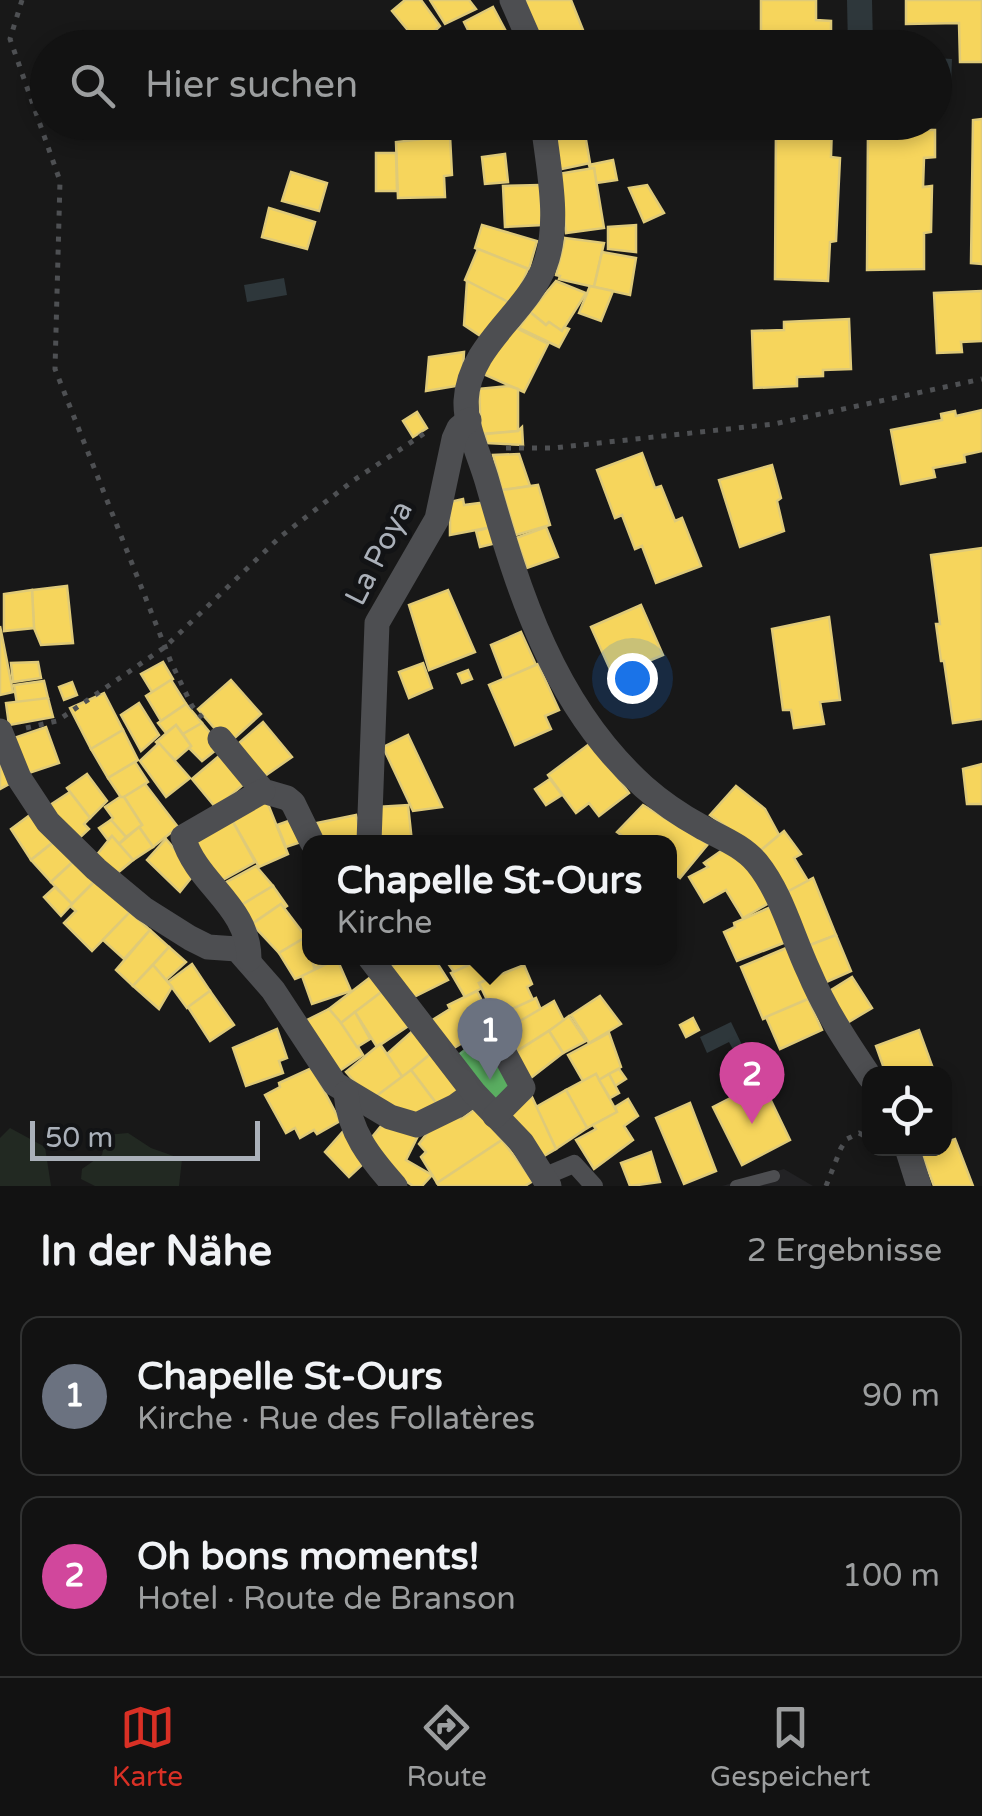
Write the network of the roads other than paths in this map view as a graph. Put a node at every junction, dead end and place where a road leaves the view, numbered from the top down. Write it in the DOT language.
graph roads {
  1 [pos="512,0"];
  2 [pos="525,30"];
  3 [pos="544,140"];
  4 [pos="469,420"];
  5 [pos="0,732"];
  6 [pos="220,739"];
  7 [pos="263,791"];
  8 [pos="308,835"];
  9 [pos="369,835"];
  10 [pos="249,959"];
  11 [pos="375,965"];
  12 [pos="495,1036"];
  13 [pos="863,1066"];
  14 [pos="346,1093"];
  15 [pos="474,1093"];
  16 [pos="495,1116"];
  17 [pos="910,1156"];
  18 [pos="774,1176"];
  19 [pos="546,1182"];
  20 [pos="394,1186"];
  21 [pos="594,1186"];
  22 [pos="736,1186"];
  23 [pos="919,1186"];
  1 -- 2 [label="street"];
  3 -- 4 [label="street"];
  4 -- 9 [label="street, La Poya"];
  4 -- 13 [label="street"];
  5 -- 10 [label="street"];
  6 -- 7 [label="street"];
  7 -- 8 [label="street"];
  7 -- 10 [label="street"];
  10 -- 14 [label="street"];
  11 -- 15 [label="street"];
  12 -- 16 [label="street"];
  14 -- 15 [label="street"];
  14 -- 20 [label="street"];
  15 -- 16 [label="street"];
  16 -- 19 [label="street"];
  17 -- 23 [label="street"];
  18 -- 22 [label="lane"];
  19 -- 21 [label="street"];
}
